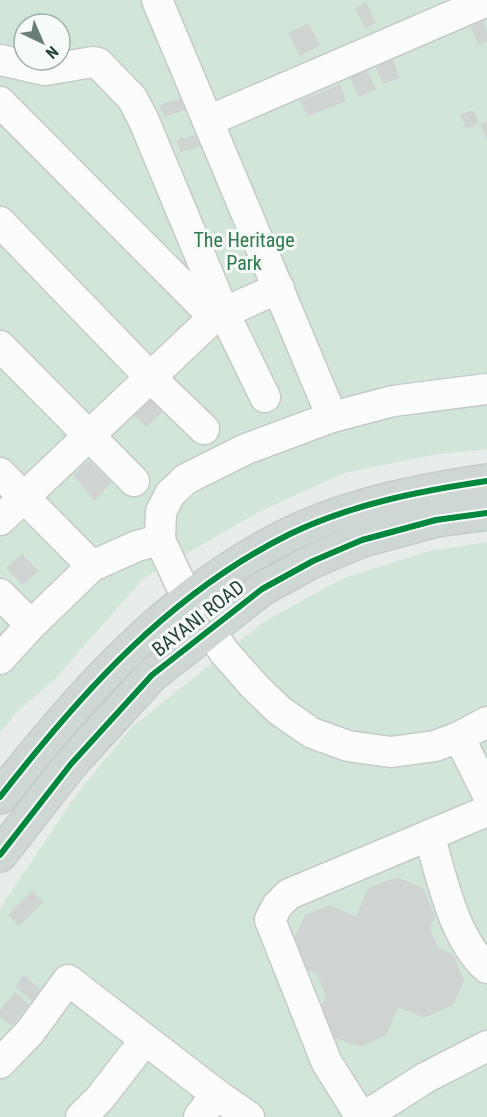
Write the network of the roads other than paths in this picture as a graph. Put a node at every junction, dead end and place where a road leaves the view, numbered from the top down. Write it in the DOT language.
graph roads {
  1 [pos="157,0"];
  2 [pos="487,1"];
  3 [pos="0,60"];
  4 [pos="2,107"];
  5 [pos="208,121"];
  6 [pos="0,222"];
  7 [pos="279,288"];
  8 [pos="219,315"];
  9 [pos="0,346"];
  10 [pos="151,378"];
  11 [pos="487,389"];
  12 [pos="265,397"];
  13 [pos="332,417"];
  14 [pos="204,429"];
  15 [pos="89,437"];
  16 [pos="0,473"];
  17 [pos="134,481"];
  18 [pos="487,481"];
  19 [pos="24,499"];
  20 [pos="487,513"];
  21 [pos="0,520"];
  22 [pos="160,540"];
  23 [pos="92,566"];
  24 [pos="0,594"];
  25 [pos="187,598"];
  26 [pos="31,625"];
  27 [pos="210,630"];
  28 [pos="0,659"];
  29 [pos="487,722"];
  30 [pos="459,737"];
  31 [pos="487,793"];
  32 [pos="0,797"];
  33 [pos="487,811"];
  34 [pos="429,835"];
  35 [pos="0,855"];
  36 [pos="487,968"];
  37 [pos="145,1040"];
  38 [pos="487,1046"];
  39 [pos="0,1063"];
  40 [pos="208,1106"];
  41 [pos="81,1117"];
  42 [pos="249,1117"];
  43 [pos="362,1117"];
  1 -- 5 [label="street"];
  2 -- 5 [label="street"];
  3 -- 8 [label="street"];
  4 -- 8 [label="street"];
  5 -- 7 [label="street"];
  6 -- 10 [label="street"];
  7 -- 8 [label="street"];
  7 -- 13 [label="street"];
  8 -- 10 [label="street"];
  8 -- 12 [label="street"];
  9 -- 15 [label="street"];
  10 -- 14 [label="street"];
  10 -- 15 [label="street"];
  11 -- 13 [label="street"];
  13 -- 22 [label="street"];
  15 -- 17 [label="street"];
  15 -- 19 [label="street"];
  16 -- 19 [label="street"];
  18 -- 25 [label="main road, BAYANI ROAD"];
  19 -- 21 [label="street"];
  19 -- 23 [label="street"];
  20 -- 27 [label="main road, BAYANI ROAD"];
  22 -- 23 [label="street"];
  22 -- 25 [label="street"];
  23 -- 26 [label="street"];
  24 -- 26 [label="street"];
  25 -- 27 [label="street"];
  25 -- 32 [label="main road, BAYANI ROAD"];
  26 -- 28 [label="street"];
  27 -- 30 [label="street"];
  27 -- 35 [label="main road, BAYANI ROAD"];
  29 -- 30 [label="street"];
  30 -- 31 [label="street"];
  33 -- 34 [label="street"];
  34 -- 36 [label="street"];
  34 -- 43 [label="street"];
  37 -- 39 [label="street"];
  37 -- 40 [label="street"];
  37 -- 41 [label="street"];
  38 -- 43 [label="street"];
  40 -- 42 [label="street"];
}
